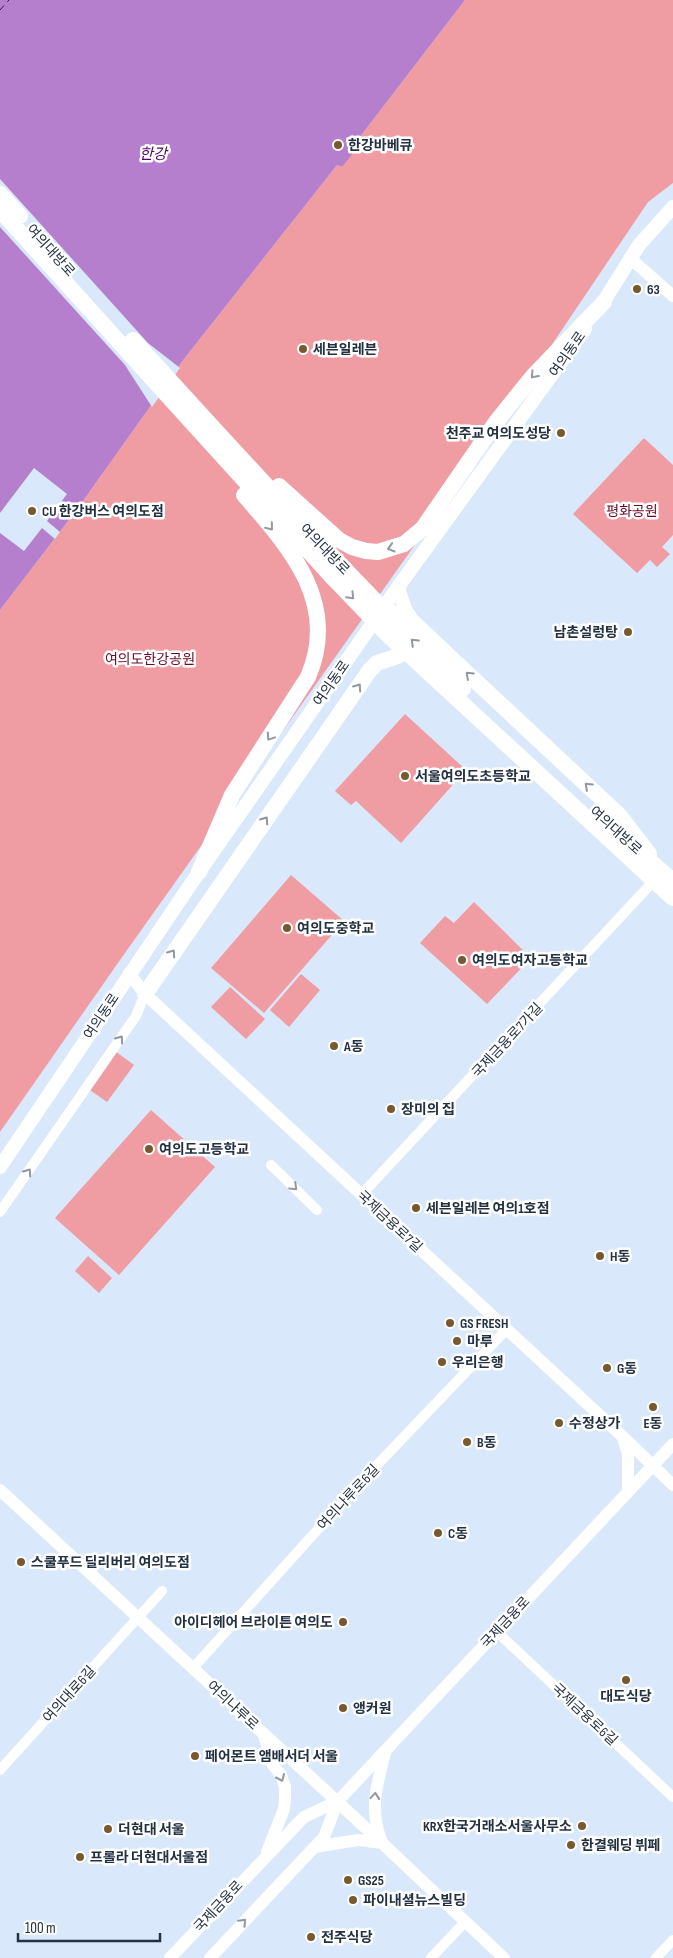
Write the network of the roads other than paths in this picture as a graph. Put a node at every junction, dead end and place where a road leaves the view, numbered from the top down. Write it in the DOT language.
graph roads {
  1 [pos="0,194"];
  2 [pos="673,207"];
  3 [pos="0,210"];
  4 [pos="631,259"];
  5 [pos="673,296"];
  6 [pos="604,302"];
  7 [pos="181,393"];
  8 [pos="165,394"];
  9 [pos="398,587"];
  10 [pos="382,610"];
  11 [pos="414,623"];
  12 [pos="369,628"];
  13 [pos="398,656"];
  14 [pos="615,836"];
  15 [pos="198,872"];
  16 [pos="650,885"];
  17 [pos="670,887"];
  18 [pos="129,973"];
  19 [pos="145,994"];
  20 [pos="271,1165"];
  21 [pos="0,1167"];
  22 [pos="362,1194"];
  23 [pos="317,1210"];
  24 [pos="0,1212"];
  25 [pos="506,1330"];
  26 [pos="622,1436"];
  27 [pos="673,1444"];
  28 [pos="652,1466"];
  29 [pos="673,1485"];
  30 [pos="0,1490"];
  31 [pos="628,1492"];
  32 [pos="162,1592"];
  33 [pos="138,1618"];
  34 [pos="496,1631"];
  35 [pos="193,1668"];
  36 [pos="263,1733"];
  37 [pos="386,1750"];
  38 [pos="0,1770"];
  39 [pos="673,1797"];
  40 [pos="338,1801"];
  41 [pos="382,1842"];
  42 [pos="315,1847"];
  43 [pos="266,1856"];
  44 [pos="465,1922"];
  45 [pos="673,1940"];
  46 [pos="170,1958"];
  47 [pos="211,1958"];
  48 [pos="432,1958"];
  49 [pos="504,1958"];
  50 [pos="656,1958"];
  1 -- 7 [label="main road, 여의대방로"];
  2 -- 4 [label="main road, 여의동로"];
  3 -- 8 [label="main road"];
  4 -- 5 [label="street"];
  4 -- 6 [label="main road, 여의동로"];
  6 -- 7 [label="main road, one-way"];
  6 -- 9 [label="main road, 여의동로"];
  14 -- 7 [label="main road, 여의대방로, one-way"];
  8 -- 14 [label="main road, one-way"];
  8 -- 15 [label="main road, one-way"];
  9 -- 10 [label="main road, 여의동로"];
  9 -- 11 [label="main road"];
  10 -- 11 [label="main road"];
  10 -- 12 [label="main road, 여의동로"];
  17 -- 11 [label="main road, one-way"];
  12 -- 13 [label="main road"];
  12 -- 15 [label="main road, 여의동로"];
  13 -- 16 [label="main road"];
  19 -- 13 [label="main road, one-way"];
  14 -- 17 [label="main road, 여의대방로"];
  15 -- 18 [label="main road, 여의동로"];
  16 -- 17 [label="main road"];
  16 -- 22 [label="street, 국제금융로7가길"];
  18 -- 19 [label="street, 국제금융로7길"];
  18 -- 21 [label="main road, 여의동로"];
  19 -- 22 [label="street, 국제금융로7길"];
  24 -- 19 [label="street, one-way"];
  20 -- 23 [label="street, one-way"];
  22 -- 25 [label="street, 국제금융로7길"];
  25 -- 26 [label="street, 국제금융로7길"];
  25 -- 35 [label="street, 여의나루로6길"];
  26 -- 28 [label="street, 국제금융로7길"];
  26 -- 31 [label="street"];
  27 -- 28 [label="street, 국제금융로"];
  28 -- 29 [label="street, 국제금융로7길"];
  28 -- 31 [label="street, 국제금융로"];
  30 -- 33 [label="street, 여의나루로"];
  31 -- 34 [label="street, 국제금융로"];
  32 -- 33 [label="street, 여의대로6길"];
  33 -- 35 [label="street, 여의나루로"];
  33 -- 38 [label="street, 여의대로6길"];
  34 -- 37 [label="street, 국제금융로"];
  34 -- 39 [label="street, 국제금융로6길"];
  35 -- 36 [label="street, 여의나루로"];
  36 -- 40 [label="street, 여의나루로"];
  36 -- 43 [label="street, one-way"];
  37 -- 40 [label="street, 국제금융로"];
  41 -- 37 [label="street, one-way"];
  40 -- 41 [label="street, 여의나루로"];
  40 -- 42 [label="street, 국제금융로"];
  40 -- 43 [label="street, 국제금융로"];
  41 -- 42 [label="street"];
  41 -- 44 [label="street, 여의나루로"];
  47 -- 42 [label="street, 국제금융로, one-way"];
  43 -- 46 [label="street, 국제금융로"];
  44 -- 48 [label="street"];
  44 -- 49 [label="street, 여의나루로"];
  45 -- 50 [label="street"];
}
